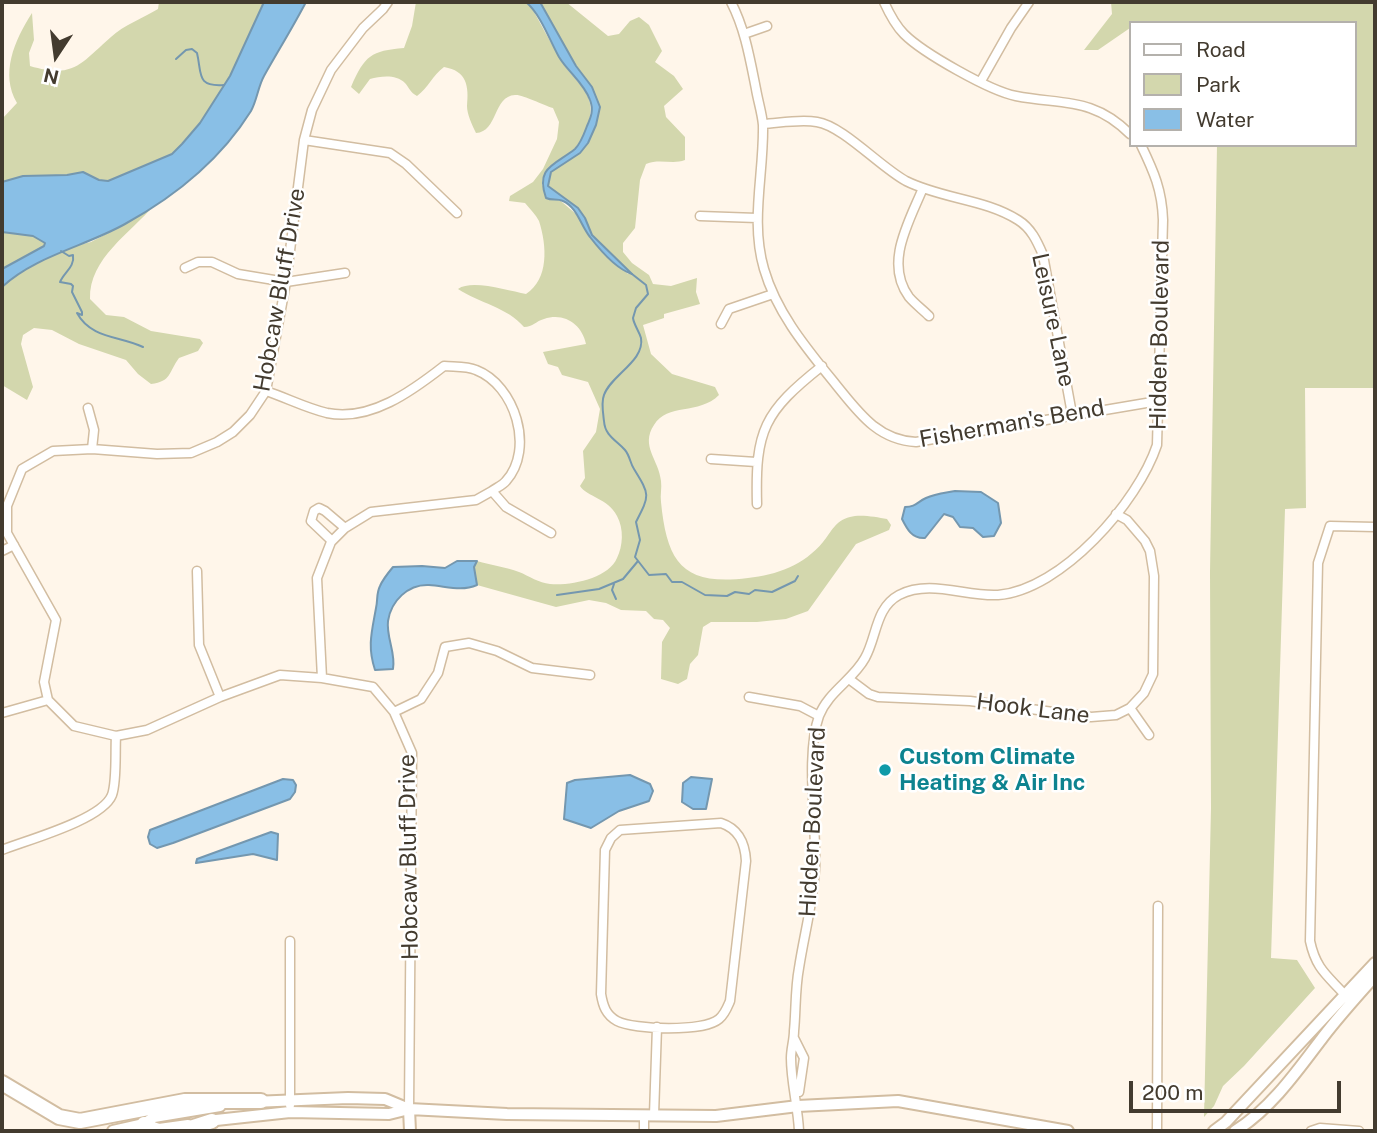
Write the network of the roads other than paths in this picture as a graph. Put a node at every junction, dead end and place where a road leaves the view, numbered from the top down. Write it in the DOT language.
graph roads {
  1 [pos="388,2"];
  2 [pos="731,2"];
  3 [pos="884,2"];
  4 [pos="1028,2"];
  5 [pos="767,26"];
  6 [pos="744,34"];
  7 [pos="981,81"];
  8 [pos="763,124"];
  9 [pos="1128,133"];
  10 [pos="304,140"];
  11 [pos="1142,147"];
  12 [pos="923,188"];
  13 [pos="457,213"];
  14 [pos="700,216"];
  15 [pos="757,218"];
  16 [pos="185,268"];
  17 [pos="345,273"];
  18 [pos="286,282"];
  19 [pos="773,294"];
  20 [pos="929,316"];
  21 [pos="720,324"];
  22 [pos="822,366"];
  23 [pos="266,391"];
  24 [pos="1158,401"];
  25 [pos="88,408"];
  26 [pos="1072,414"];
  27 [pos="92,449"];
  28 [pos="711,459"];
  29 [pos="756,462"];
  30 [pos="492,491"];
  31 [pos="757,504"];
  32 [pos="1116,514"];
  33 [pos="1375,527"];
  34 [pos="345,528"];
  35 [pos="551,533"];
  36 [pos="332,541"];
  37 [pos="14,545"];
  38 [pos="2,551"];
  39 [pos="197,571"];
  40 [pos="590,675"];
  41 [pos="322,678"];
  42 [pos="849,679"];
  43 [pos="220,697"];
  44 [pos="749,697"];
  45 [pos="48,700"];
  46 [pos="1130,708"];
  47 [pos="394,712"];
  48 [pos="2,713"];
  49 [pos="819,716"];
  50 [pos="1149,735"];
  51 [pos="116,736"];
  52 [pos="2,850"];
  53 [pos="1158,906"];
  54 [pos="290,941"];
  55 [pos="1375,963"];
  56 [pos="1375,976"];
  57 [pos="1345,995"];
  58 [pos="657,1027"];
  59 [pos="2,1083"];
  60 [pos="290,1099"];
  61 [pos="261,1101"];
  62 [pos="797,1106"];
  63 [pos="409,1110"];
  64 [pos="290,1112"];
  65 [pos="649,1115"];
  66 [pos="212,1121"];
  67 [pos="145,1128"];
  68 [pos="113,1131"];
  69 [pos="181,1131"];
  70 [pos="410,1131"];
  71 [pos="644,1131"];
  72 [pos="799,1131"];
  73 [pos="1068,1131"];
  74 [pos="1157,1131"];
  75 [pos="1214,1131"];
  76 [pos="1236,1131"];
  77 [pos="1311,1131"];
  78 [pos="1359,1131"];
  1 -- 10 [label="street, Hobcaw Bluff Drive"];
  2 -- 6 [label="street, Fisherman's Bend"];
  3 -- 7 [label="street"];
  4 -- 7 [label="street"];
  5 -- 6 [label="street"];
  6 -- 8 [label="street, Fisherman's Bend"];
  7 -- 9 [label="street"];
  8 -- 12 [label="street, Leisure Lane"];
  8 -- 15 [label="street, Fisherman's Bend"];
  10 -- 13 [label="street"];
  10 -- 18 [label="street, Hobcaw Bluff Drive"];
  11 -- 24 [label="street, Hidden Boulevard"];
  12 -- 20 [label="street"];
  12 -- 26 [label="street, Leisure Lane"];
  14 -- 15 [label="street"];
  15 -- 19 [label="street, Fisherman's Bend"];
  16 -- 18 [label="street"];
  17 -- 18 [label="street"];
  18 -- 23 [label="street, Hobcaw Bluff Drive"];
  19 -- 21 [label="street"];
  19 -- 22 [label="street, Fisherman's Bend"];
  22 -- 26 [label="street, Fisherman's Bend"];
  22 -- 29 [label="street"];
  23 -- 27 [label="street, Hobcaw Bluff Drive"];
  23 -- 30 [label="street"];
  24 -- 26 [label="street, Fisherman's Bend"];
  24 -- 32 [label="street, Hidden Boulevard"];
  25 -- 27 [label="street"];
  27 -- 37 [label="street, Hobcaw Bluff Drive"];
  28 -- 29 [label="street"];
  29 -- 31 [label="street"];
  30 -- 34 [label="street"];
  30 -- 35 [label="street"];
  32 -- 42 [label="street, Hidden Boulevard"];
  32 -- 46 [label="street"];
  33 -- 57 [label="street"];
  34 -- 36 [label="street"];
  34 -- 36 [label="street"];
  36 -- 41 [label="street"];
  37 -- 38 [label="street"];
  37 -- 45 [label="street, Hobcaw Bluff Drive"];
  39 -- 43 [label="street"];
  40 -- 47 [label="street"];
  41 -- 43 [label="street, Hobcaw Bluff Drive"];
  41 -- 47 [label="street, Hobcaw Bluff Drive"];
  42 -- 46 [label="street, Hook Lane"];
  42 -- 49 [label="street, Hidden Boulevard"];
  43 -- 51 [label="street, Hobcaw Bluff Drive"];
  44 -- 49 [label="street"];
  45 -- 48 [label="street"];
  45 -- 51 [label="street, Hobcaw Bluff Drive"];
  46 -- 50 [label="street"];
  47 -- 63 [label="street, Hobcaw Bluff Drive"];
  49 -- 62 [label="street, Hidden Boulevard"];
  51 -- 52 [label="street"];
  53 -- 74 [label="street"];
  54 -- 60 [label="street"];
  55 -- 57 [label="main road"];
  56 -- 76 [label="main road"];
  57 -- 75 [label="main road"];
  58 -- 58 [label="street"];
  58 -- 65 [label="street"];
  59 -- 61 [label="highway"];
  60 -- 61 [label="main road"];
  60 -- 63 [label="main road"];
  60 -- 64 [label="street"];
  61 -- 67 [label="main road"];
  62 -- 65 [label="main road"];
  62 -- 72 [label="street, Hidden Boulevard"];
  62 -- 73 [label="main road"];
  63 -- 64 [label="main road"];
  63 -- 65 [label="main road"];
  63 -- 70 [label="main road"];
  64 -- 66 [label="main road"];
  65 -- 71 [label="street"];
  66 -- 67 [label="main road"];
  66 -- 69 [label="highway"];
  67 -- 68 [label="main road"];
  77 -- 78 [label="street"];
}
